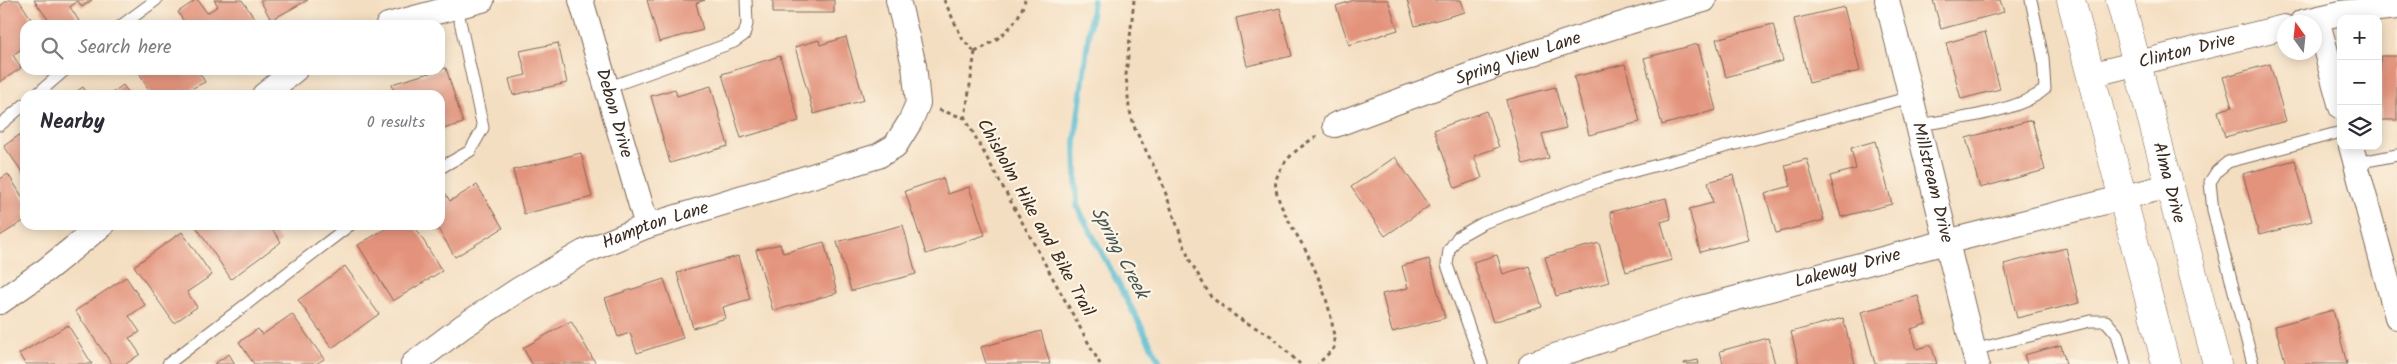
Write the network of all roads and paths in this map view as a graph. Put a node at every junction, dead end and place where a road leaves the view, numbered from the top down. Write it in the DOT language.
graph roads {
  1 [pos="156,0"];
  2 [pos="482,0"];
  3 [pos="581,0"];
  4 [pos="746,0"];
  5 [pos="898,0"];
  6 [pos="944,0"];
  7 [pos="1025,0"];
  8 [pos="1134,0"];
  9 [pos="1704,0"];
  10 [pos="1887,0"];
  11 [pos="2031,0"];
  12 [pos="2071,0"];
  13 [pos="2120,0"];
  14 [pos="457,6"];
  15 [pos="2397,7"];
  16 [pos="2322,18"];
  17 [pos="129,20"];
  18 [pos="406,20"];
  19 [pos="2277,29"];
  20 [pos="975,52"];
  21 [pos="2322,56"];
  22 [pos="2136,64"];
  23 [pos="60,75"];
  24 [pos="289,75"];
  25 [pos="2090,76"];
  26 [pos="607,88"];
  27 [pos="42,90"];
  28 [pos="270,90"];
  29 [pos="1911,97"];
  30 [pos="2340,105"];
  31 [pos="20,108"];
  32 [pos="914,112"];
  33 [pos="965,118"];
  34 [pos="0,125"];
  35 [pos="1335,125"];
  36 [pos="1917,125"];
  37 [pos="2337,133"];
  38 [pos="2354,155"];
  39 [pos="2397,155"];
  40 [pos="445,165"];
  41 [pos="2169,186"];
  42 [pos="2122,197"];
  43 [pos="647,226"];
  44 [pos="96,230"];
  45 [pos="343,230"];
  46 [pos="1946,242"];
  47 [pos="0,302"];
  48 [pos="2397,317"];
  49 [pos="1975,357"];
  50 [pos="168,364"];
  51 [pos="412,364"];
  52 [pos="1100,364"];
  53 [pos="1300,364"];
  54 [pos="1318,364"];
  55 [pos="1482,364"];
  56 [pos="1531,364"];
  57 [pos="2125,364"];
  58 [pos="2166,364"];
  59 [pos="2217,364"];
  60 [pos="2252,364"];
  1 -- 17 [label="lane"];
  2 -- 14 [label="street"];
  3 -- 26 [label="street, Debon Drive"];
  4 -- 26 [label="lane"];
  5 -- 32 [label="street"];
  6 -- 20 [label="path"];
  7 -- 20 [label="path"];
  8 -- 53 [label="path"];
  9 -- 35 [label="street, Spring View Lane"];
  10 -- 29 [label="street, Millstream Drive"];
  11 -- 36 [label="lane"];
  12 -- 25 [label="main road"];
  13 -- 22 [label="main road, Alma Drive"];
  14 -- 18 [label="street"];
  14 -- 40 [label="lane"];
  15 -- 16 [label="street"];
  19 -- 22 [label="street, Clinton Drive"];
  20 -- 33 [label="path, Chisholm Hike and Bike Trail"];
  21 -- 30 [label="street"];
  22 -- 25 [label="street, Clinton Drive"];
  22 -- 41 [label="main road, Alma Drive"];
  23 -- 27 [label="lane"];
  24 -- 28 [label="street"];
  25 -- 42 [label="main road"];
  26 -- 43 [label="street, Debon Drive"];
  29 -- 36 [label="street, Millstream Drive"];
  29 -- 55 [label="lane"];
  31 -- 34 [label="lane"];
  32 -- 33 [label="path"];
  32 -- 43 [label="street, Hampton Lane"];
  33 -- 52 [label="path, Chisholm Hike and Bike Trail"];
  35 -- 54 [label="path"];
  36 -- 46 [label="street, Millstream Drive"];
  37 -- 60 [label="lane"];
  38 -- 39 [label="lane"];
  38 -- 48 [label="street"];
  41 -- 42 [label="street, Lakeway Drive"];
  41 -- 59 [label="main road, Alma Drive"];
  42 -- 46 [label="street, Lakeway Drive"];
  42 -- 58 [label="main road"];
  43 -- 51 [label="street, Hampton Lane"];
  44 -- 47 [label="street"];
  45 -- 50 [label="lane"];
  46 -- 49 [label="street, Millstream Drive"];
  46 -- 56 [label="street, Lakeway Drive"];
  49 -- 57 [label="lane"];
}
